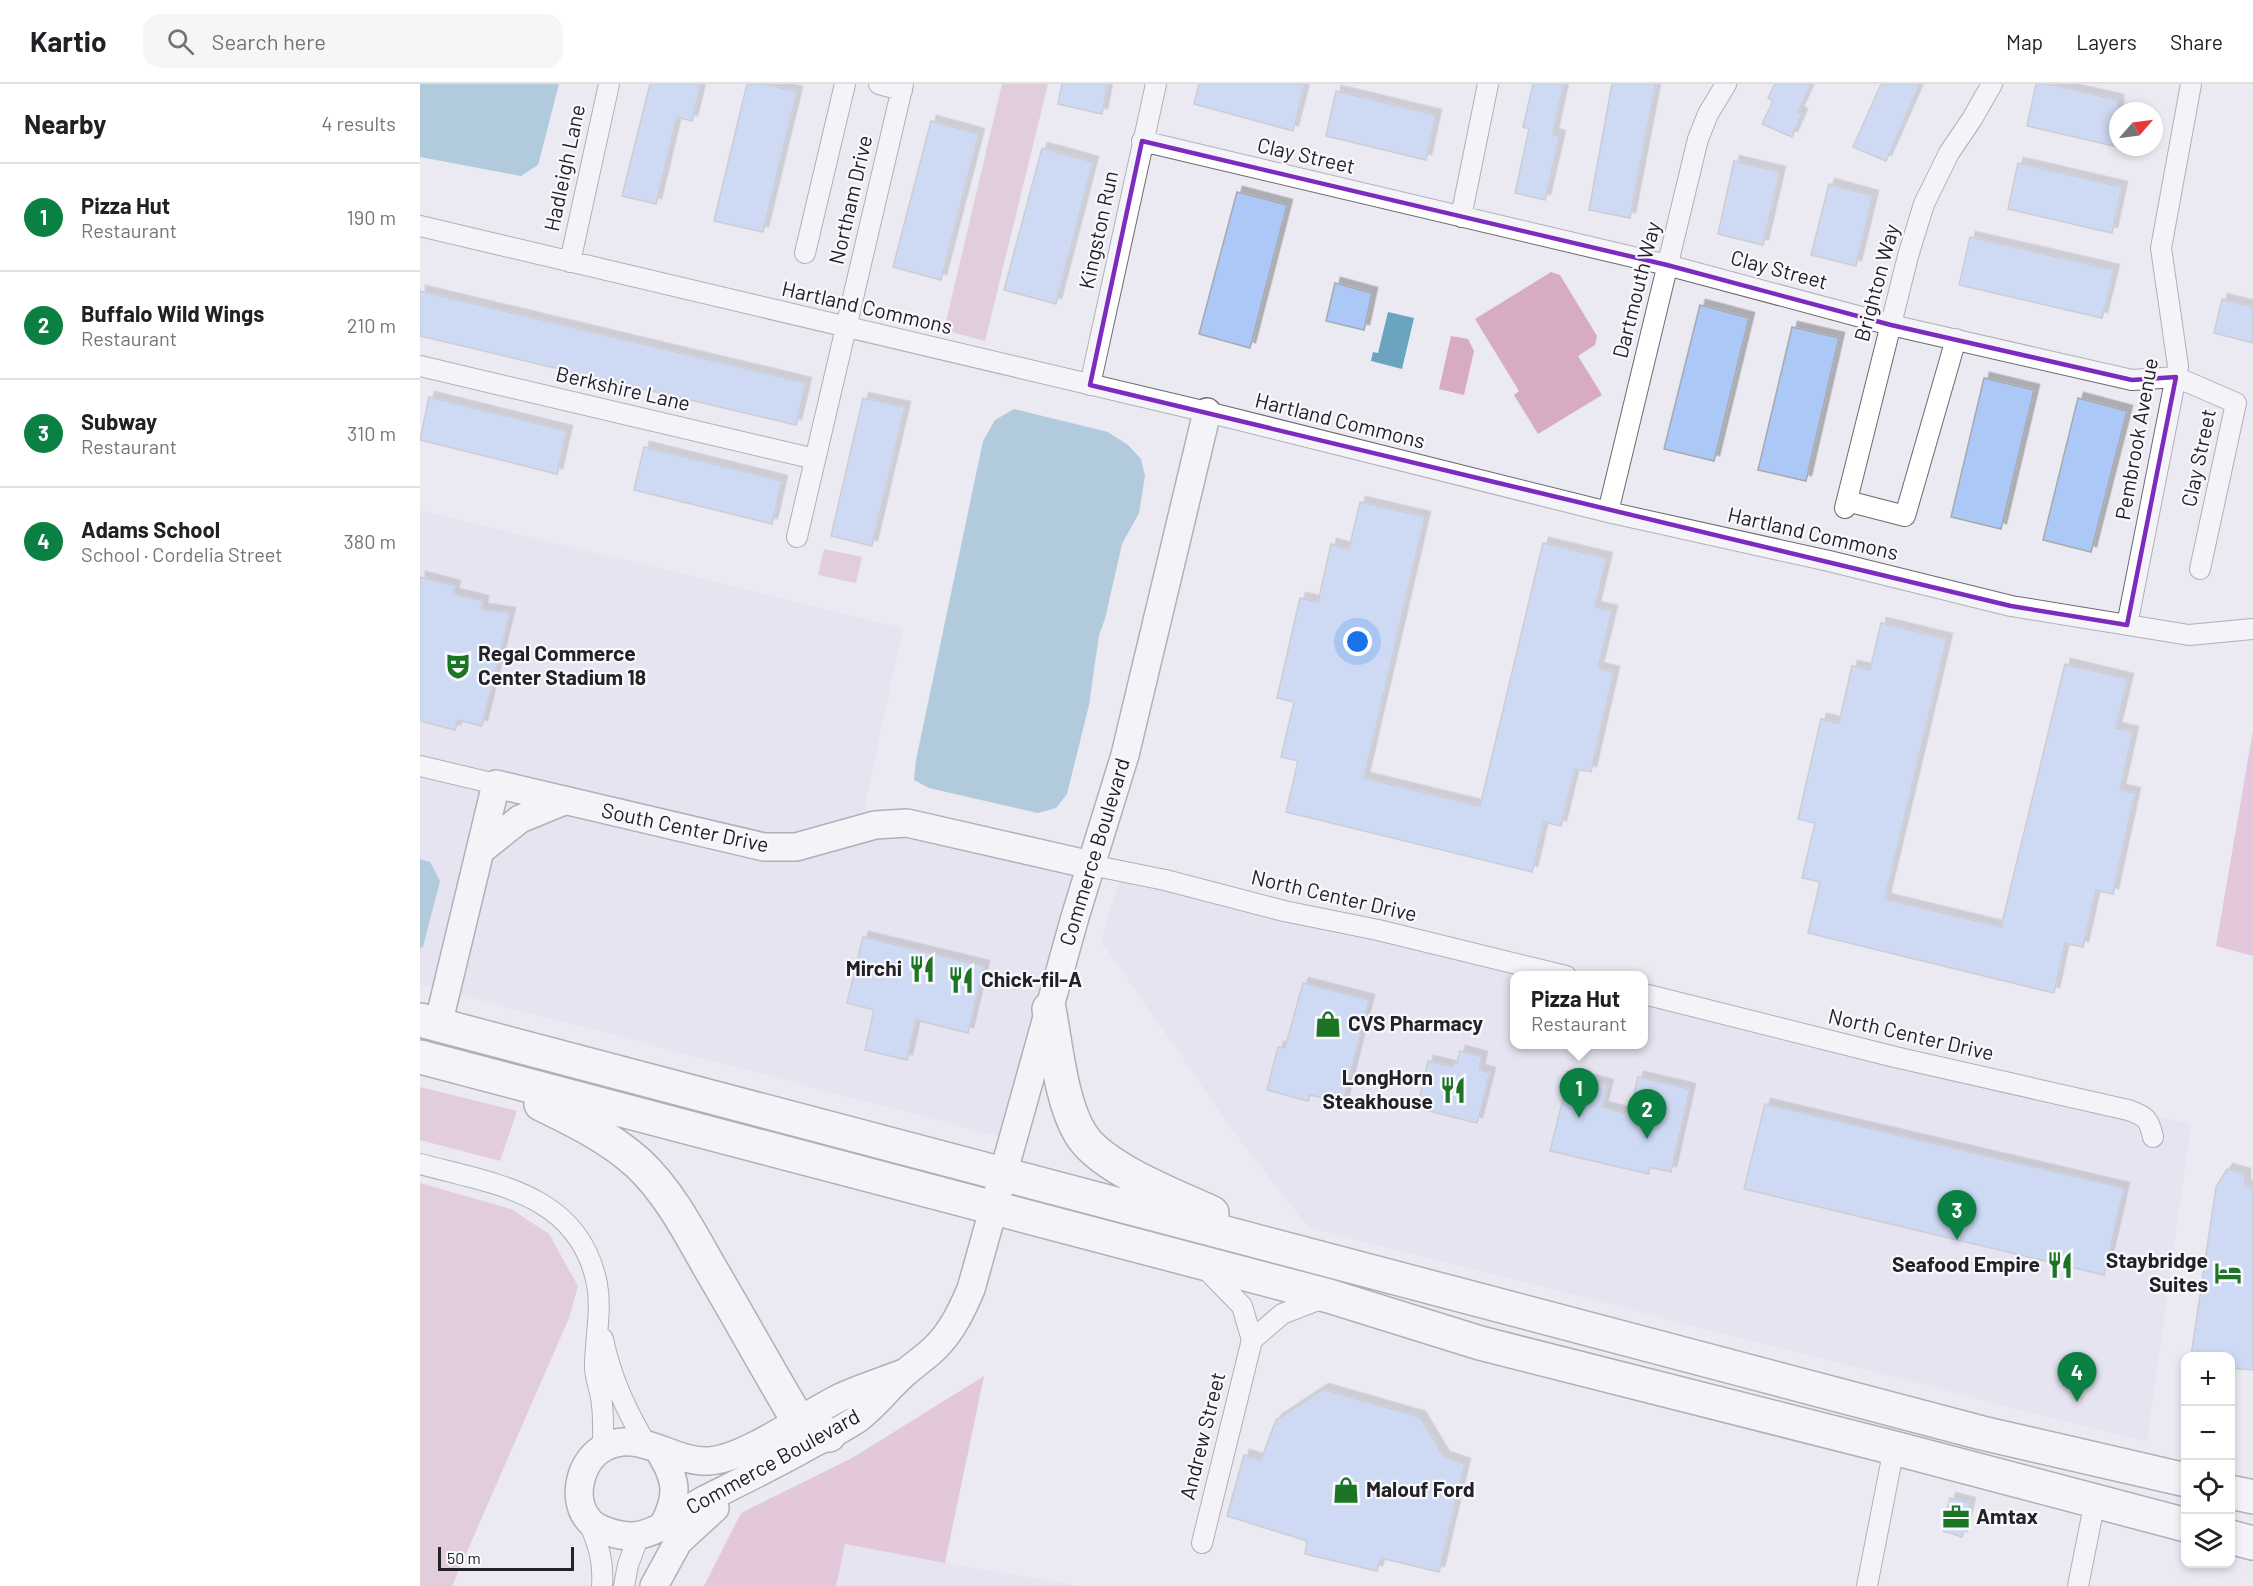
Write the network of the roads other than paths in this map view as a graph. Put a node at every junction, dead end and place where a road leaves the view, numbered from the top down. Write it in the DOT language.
graph roads {
  1 [pos="609,84"];
  2 [pos="845,84"];
  3 [pos="879,84"];
  4 [pos="1156,84"];
  5 [pos="1488,84"];
  6 [pos="1726,84"];
  7 [pos="1992,84"];
  8 [pos="2191,84"];
  9 [pos="903,87"];
  10 [pos="1143,141"];
  11 [pos="1461,217"];
  12 [pos="420,226"];
  13 [pos="805,253"];
  14 [pos="570,262"];
  15 [pos="1667,265"];
  16 [pos="1891,325"];
  17 [pos="846,328"];
  18 [pos="1956,339"];
  19 [pos="420,366"];
  20 [pos="2176,376"];
  21 [pos="1090,385"];
  22 [pos="1207,412"];
  23 [pos="815,459"];
  24 [pos="1608,512"];
  25 [pos="797,537"];
  26 [pos="2200,569"];
  27 [pos="2127,625"];
  28 [pos="2253,629"];
  29 [pos="420,766"];
  30 [pos="496,784"];
  31 [pos="564,801"];
  32 [pos="480,851"];
  33 [pos="1091,865"];
  34 [pos="1549,971"];
  35 [pos="1648,995"];
  36 [pos="1049,1009"];
  37 [pos="429,1022"];
  38 [pos="420,1057"];
  39 [pos="463,1069"];
  40 [pos="2153,1137"];
  41 [pos="420,1164"];
  42 [pos="1004,1174"];
  43 [pos="994,1209"];
  44 [pos="1278,1246"];
  45 [pos="1198,1261"];
  46 [pos="1329,1296"];
  47 [pos="598,1314"];
  48 [pos="1252,1340"];
  49 [pos="906,1372"];
  50 [pos="799,1420"];
  51 [pos="829,1435"];
  52 [pos="652,1447"];
  53 [pos="603,1448"];
  54 [pos="1894,1448"];
  55 [pos="753,1477"];
  56 [pos="2181,1479"];
  57 [pos="2235,1492"];
  58 [pos="2253,1497"];
  59 [pos="2095,1501"];
  60 [pos="587,1519"];
  61 [pos="664,1524"];
  62 [pos="2181,1524"];
  63 [pos="639,1535"];
  64 [pos="2235,1538"];
  65 [pos="1202,1543"];
  66 [pos="2253,1543"];
  67 [pos="602,1586"];
  68 [pos="624,1586"];
  69 [pos="654,1586"];
  70 [pos="1868,1586"];
  71 [pos="2078,1586"];
  1 -- 14 [label="street, Hadleigh Lane"];
  2 -- 13 [label="street"];
  3 -- 9 [label="street"];
  4 -- 10 [label="street, Kingston Run"];
  5 -- 11 [label="street"];
  6 -- 15 [label="street, Dartmouth Way"];
  7 -- 16 [label="street, Brighton Way"];
  8 -- 20 [label="street, Pembrook Avenue"];
  9 -- 17 [label="street, Northam Drive"];
  10 -- 11 [label="street, Clay Street"];
  10 -- 21 [label="street, Kingston Run"];
  11 -- 15 [label="street, Clay Street"];
  12 -- 14 [label="street, Hartland Commons"];
  14 -- 17 [label="street, Hartland Commons"];
  15 -- 16 [label="street, Clay Street"];
  15 -- 24 [label="street, Dartmouth Way"];
  16 -- 18 [label="street, Clay Street"];
  16 -- 18 [label="street, Brighton Way"];
  17 -- 21 [label="street, Hartland Commons"];
  17 -- 23 [label="street, Northam Drive"];
  18 -- 20 [label="street, Clay Street"];
  19 -- 23 [label="street, Berkshire Lane"];
  20 -- 26 [label="street, Clay Street"];
  20 -- 27 [label="street, Pembrook Avenue"];
  21 -- 22 [label="street, Hartland Commons"];
  22 -- 24 [label="street, Hartland Commons"];
  22 -- 33 [label="street, Commerce Boulevard"];
  23 -- 25 [label="street, Northam Drive"];
  24 -- 27 [label="street, Hartland Commons"];
  27 -- 28 [label="street, Hartland Commons"];
  29 -- 30 [label="street, South Center Drive"];
  30 -- 31 [label="street, South Center Drive"];
  30 -- 32 [label="street"];
  31 -- 32 [label="street"];
  31 -- 33 [label="street, South Center Drive"];
  32 -- 37 [label="street"];
  33 -- 34 [label="street, North Center Drive"];
  33 -- 36 [label="street, Commerce Boulevard"];
  35 -- 40 [label="street, North Center Drive"];
  36 -- 42 [label="street, Commerce Boulevard"];
  36 -- 44 [label="highway"];
  37 -- 42 [label="highway"];
  38 -- 39 [label="highway"];
  39 -- 43 [label="highway"];
  39 -- 50 [label="highway"];
  41 -- 47 [label="street"];
  42 -- 43 [label="street, Commerce Boulevard"];
  42 -- 44 [label="highway"];
  43 -- 45 [label="highway"];
  43 -- 49 [label="street, Commerce Boulevard"];
  44 -- 56 [label="highway"];
  45 -- 46 [label="highway"];
  45 -- 48 [label="street"];
  46 -- 48 [label="street"];
  46 -- 54 [label="highway"];
  47 -- 52 [label="street"];
  47 -- 53 [label="street"];
  48 -- 65 [label="street, Andrew Street"];
  49 -- 50 [label="street, Commerce Boulevard"];
  49 -- 51 [label="street, Commerce Boulevard"];
  50 -- 51 [label="highway"];
  50 -- 52 [label="street, Commerce Boulevard"];
  51 -- 55 [label="street, Commerce Boulevard"];
  52 -- 53 [label="street"];
  52 -- 61 [label="street"];
  53 -- 60 [label="street"];
  54 -- 59 [label="highway"];
  54 -- 70 [label="street"];
  55 -- 61 [label="street, Commerce Boulevard"];
  55 -- 69 [label="street"];
  57 -- 58 [label="highway"];
  59 -- 62 [label="highway"];
  59 -- 71 [label="street"];
  60 -- 63 [label="street"];
  60 -- 67 [label="street"];
  61 -- 63 [label="street"];
  63 -- 68 [label="street"];
  64 -- 66 [label="highway"];
}
